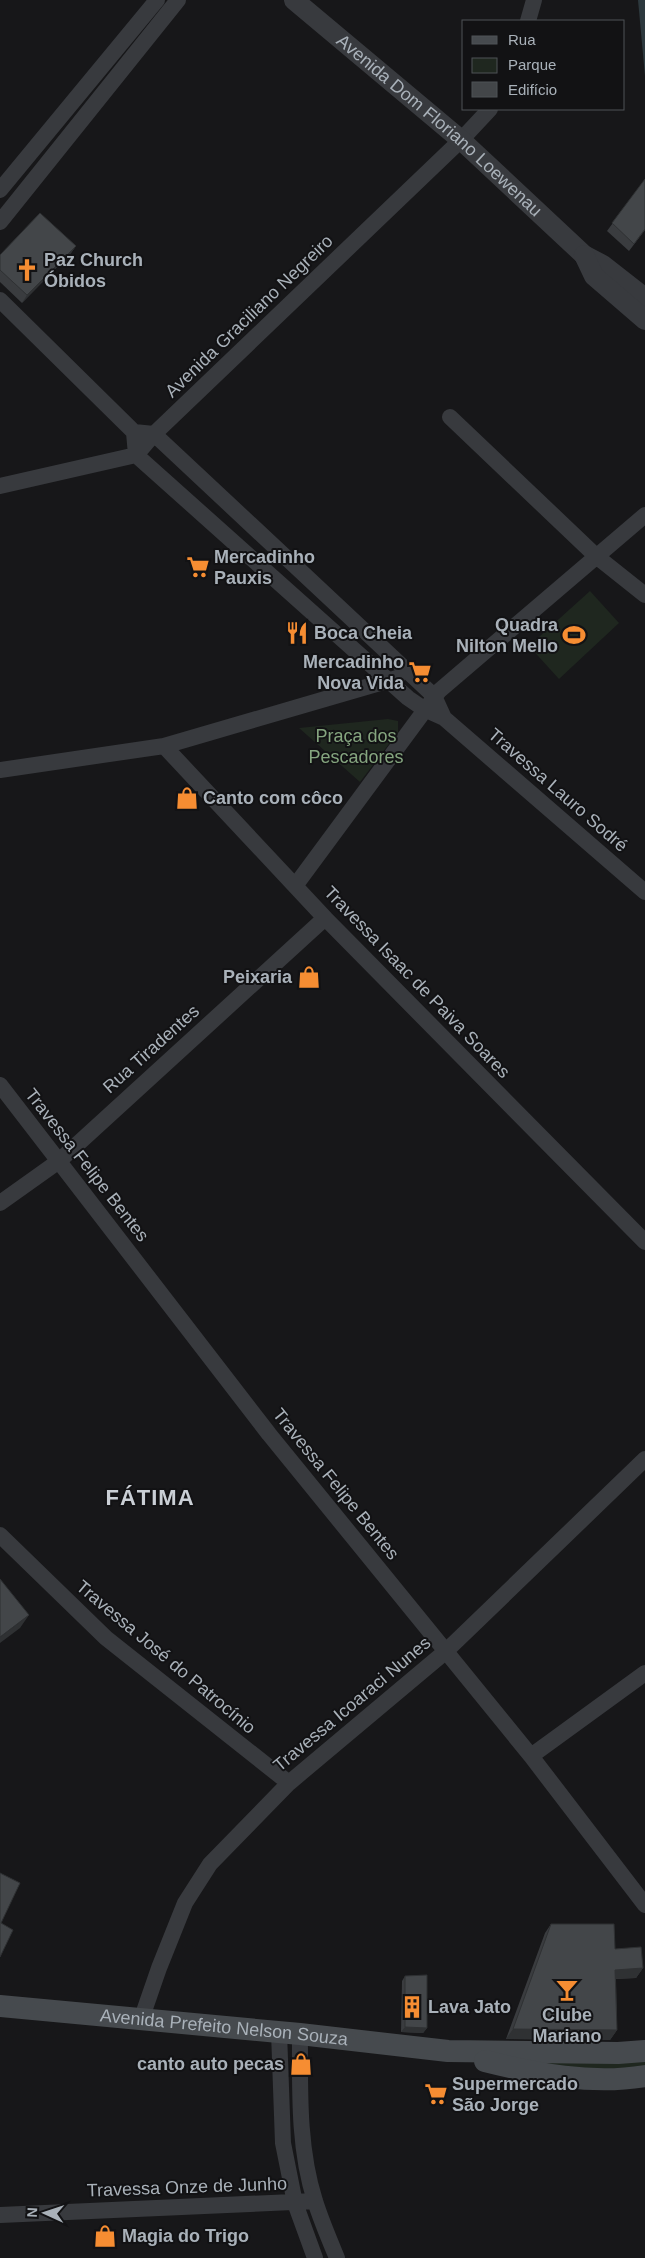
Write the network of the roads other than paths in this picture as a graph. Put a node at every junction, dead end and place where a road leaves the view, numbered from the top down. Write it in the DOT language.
graph roads {
  1 [pos="157,0"];
  2 [pos="178,0"];
  3 [pos="294,0"];
  4 [pos="534,0"];
  5 [pos="528,20"];
  6 [pos="489,110"];
  7 [pos="461,140"];
  8 [pos="0,190"];
  9 [pos="0,222"];
  10 [pos="584,255"];
  11 [pos="645,298"];
  12 [pos="0,300"];
  13 [pos="645,320"];
  14 [pos="450,417"];
  15 [pos="134,432"];
  16 [pos="154,434"];
  17 [pos="136,455"];
  18 [pos="0,486"];
  19 [pos="645,514"];
  20 [pos="596,556"];
  21 [pos="645,595"];
  22 [pos="408,674"];
  23 [pos="389,680"];
  24 [pos="429,703"];
  25 [pos="164,746"];
  26 [pos="0,770"];
  27 [pos="295,886"];
  28 [pos="645,892"];
  29 [pos="324,918"];
  30 [pos="0,1084"];
  31 [pos="59,1160"];
  32 [pos="0,1203"];
  33 [pos="645,1242"];
  34 [pos="645,1459"];
  35 [pos="0,1535"];
  36 [pos="445,1652"];
  37 [pos="645,1674"];
  38 [pos="531,1756"];
  39 [pos="289,1783"];
  40 [pos="645,1905"];
  41 [pos="0,2006"];
  42 [pos="141,2020"];
  43 [pos="290,2033"];
  44 [pos="448,2051"];
  45 [pos="645,2051"];
  46 [pos="645,2076"];
  47 [pos="315,2201"];
  48 [pos="295,2203"];
  49 [pos="0,2215"];
  50 [pos="315,2258"];
  51 [pos="337,2258"];
  1 -- 8 [label="street"];
  2 -- 9 [label="street"];
  3 -- 7 [label="street, Avenida Dom Floriano Loewenau"];
  4 -- 5 [label="street"];
  6 -- 7 [label="street, Avenida Graciliano Negreiro"];
  7 -- 10 [label="street, Avenida Dom Floriano Loewenau"];
  7 -- 16 [label="street, Avenida Graciliano Negreiro"];
  10 -- 11 [label="street, Avenida Dom Floriano Loewenau"];
  10 -- 13 [label="street, Avenida Dom Floriano Loewenau"];
  12 -- 15 [label="street"];
  14 -- 20 [label="street"];
  15 -- 16 [label="street"];
  15 -- 17 [label="street"];
  16 -- 17 [label="street, Avenida Graciliano Negreiro"];
  16 -- 22 [label="street, Travessa Lauro Sodré"];
  17 -- 18 [label="street"];
  17 -- 23 [label="street"];
  19 -- 20 [label="street"];
  20 -- 21 [label="street"];
  20 -- 24 [label="street"];
  22 -- 23 [label="street"];
  22 -- 24 [label="street, Travessa Lauro Sodré"];
  23 -- 24 [label="street"];
  23 -- 25 [label="street"];
  24 -- 27 [label="street"];
  24 -- 28 [label="street, Travessa Lauro Sodré"];
  25 -- 26 [label="street"];
  25 -- 27 [label="street, Travessa Isaac de Paiva Soares"];
  27 -- 29 [label="street, Travessa Isaac de Paiva Soares"];
  29 -- 31 [label="street, Rua Tiradentes"];
  29 -- 33 [label="street, Travessa Isaac de Paiva Soares"];
  30 -- 31 [label="street, Travessa Felipe Bentes"];
  31 -- 32 [label="street, Rua Tiradentes"];
  31 -- 36 [label="street, Travessa Felipe Bentes"];
  34 -- 36 [label="street, Travessa Icoaraci Nunes"];
  35 -- 39 [label="street, Travessa José do Patrocínio"];
  36 -- 38 [label="street, Travessa Felipe Bentes"];
  36 -- 39 [label="street, Travessa Icoaraci Nunes"];
  37 -- 38 [label="street"];
  38 -- 40 [label="street, Travessa Felipe Bentes"];
  39 -- 42 [label="street, Travessa Icoaraci Nunes"];
  41 -- 42 [label="main road, Avenida Prefeito Nelson Souza"];
  42 -- 43 [label="main road, Avenida Prefeito Nelson Souza"];
  43 -- 44 [label="main road, Avenida Prefeito Nelson Souza"];
  43 -- 47 [label="street"];
  43 -- 48 [label="street"];
  44 -- 45 [label="main road, Avenida Prefeito Nelson Souza"];
  44 -- 46 [label="main road, Avenida Prefeito Nelson Souza"];
  47 -- 48 [label="street, Travessa Onze de Junho"];
  47 -- 51 [label="street"];
  48 -- 49 [label="street, Travessa Onze de Junho"];
  48 -- 50 [label="street"];
}
